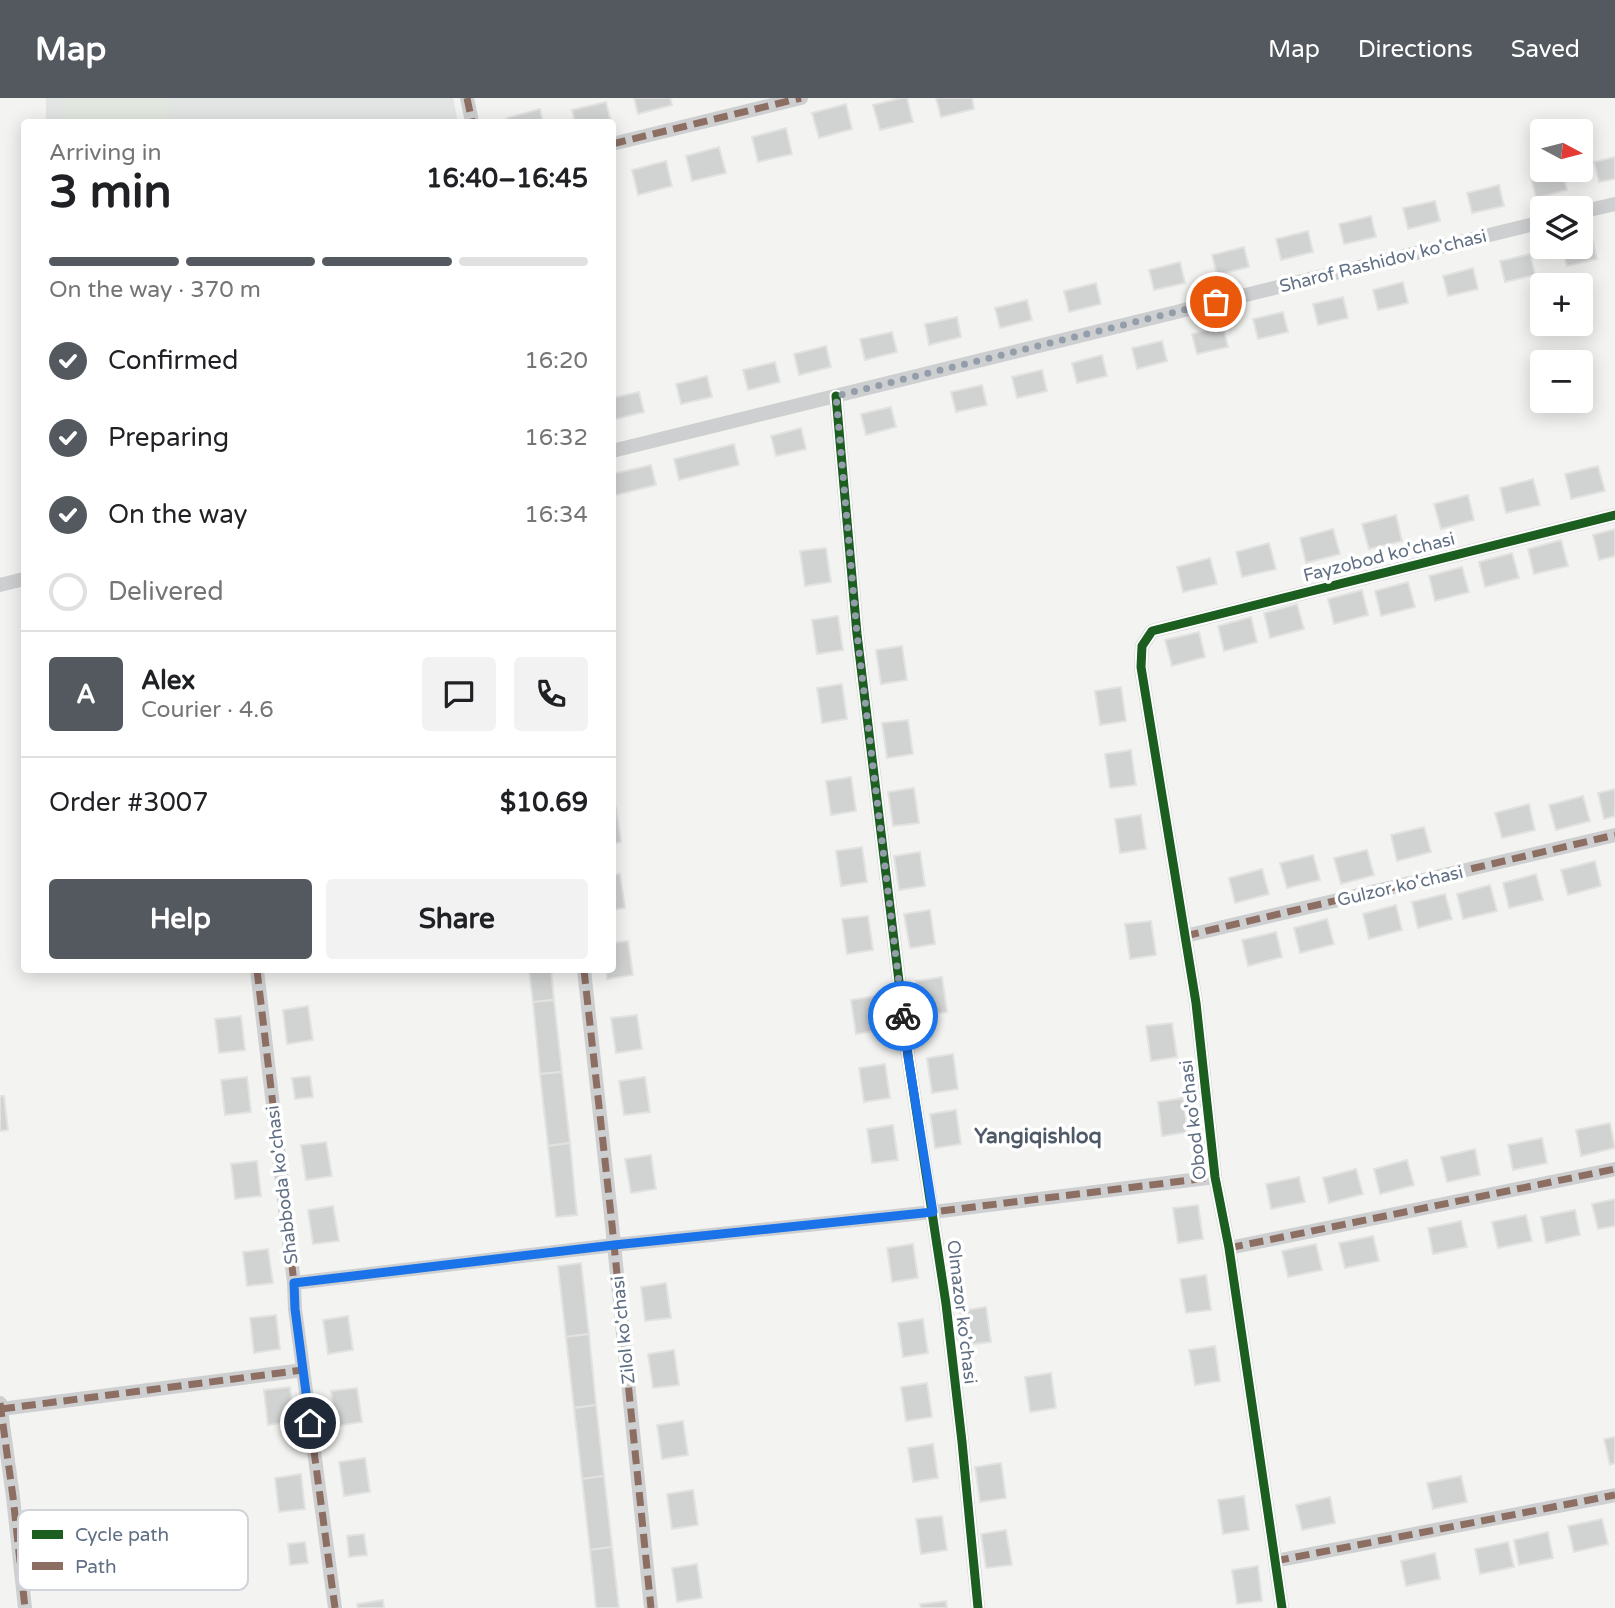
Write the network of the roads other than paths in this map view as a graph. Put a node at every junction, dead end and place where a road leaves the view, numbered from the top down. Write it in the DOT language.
graph roads {
  1 [pos="467,98"];
  2 [pos="801,98"];
  3 [pos="471,119"];
  4 [pos="616,143"];
  5 [pos="1615,204"];
  6 [pos="1593,209"];
  7 [pos="1530,225"];
  8 [pos="836,396"];
  9 [pos="616,450"];
  10 [pos="1615,515"];
  11 [pos="21,580"];
  12 [pos="0,585"];
  13 [pos="1152,631"];
  14 [pos="1615,835"];
  15 [pos="1185,936"];
  16 [pos="257,973"];
  17 [pos="584,973"];
  18 [pos="1615,1168"];
  19 [pos="1215,1177"];
  20 [pos="933,1212"];
  21 [pos="614,1245"];
  22 [pos="1229,1248"];
  23 [pos="294,1283"];
  24 [pos="303,1370"];
  25 [pos="0,1403"];
  26 [pos="1,1409"];
  27 [pos="1615,1495"];
  28 [pos="18,1543"];
  29 [pos="1275,1560"];
  30 [pos="23,1590"];
  31 [pos="25,1608"];
  32 [pos="335,1608"];
  33 [pos="651,1608"];
  34 [pos="978,1608"];
  35 [pos="1282,1608"];
  1 -- 3 [label="street"];
  2 -- 4 [label="street"];
  5 -- 6 [label="street"];
  7 -- 8 [label="street, Sharof Rashidov ko'chasi"];
  8 -- 9 [label="street, Sharof Rashidov ko'chasi"];
  8 -- 20 [label="street, Olmazor ko'chasi"];
  10 -- 13 [label="street, Fayzobod ko'chasi"];
  11 -- 12 [label="street"];
  13 -- 15 [label="street, Obod ko'chasi"];
  14 -- 15 [label="street, Gulzor ko'chasi"];
  15 -- 19 [label="street, Obod ko'chasi"];
  16 -- 23 [label="street, Shabboda ko'chasi"];
  17 -- 21 [label="street, Zilol ko'chasi"];
  18 -- 22 [label="street"];
  19 -- 20 [label="street"];
  19 -- 22 [label="street, Obod ko'chasi"];
  20 -- 21 [label="street"];
  20 -- 34 [label="street, Olmazor ko'chasi"];
  21 -- 23 [label="street"];
  21 -- 33 [label="street, Zilol ko'chasi"];
  22 -- 29 [label="street, Obod ko'chasi"];
  23 -- 24 [label="street, Shabboda ko'chasi"];
  24 -- 26 [label="street"];
  24 -- 32 [label="street, Shabboda ko'chasi"];
  25 -- 26 [label="street"];
  26 -- 28 [label="street"];
  27 -- 29 [label="street"];
  29 -- 35 [label="street, Obod ko'chasi"];
  30 -- 31 [label="street"];
}
